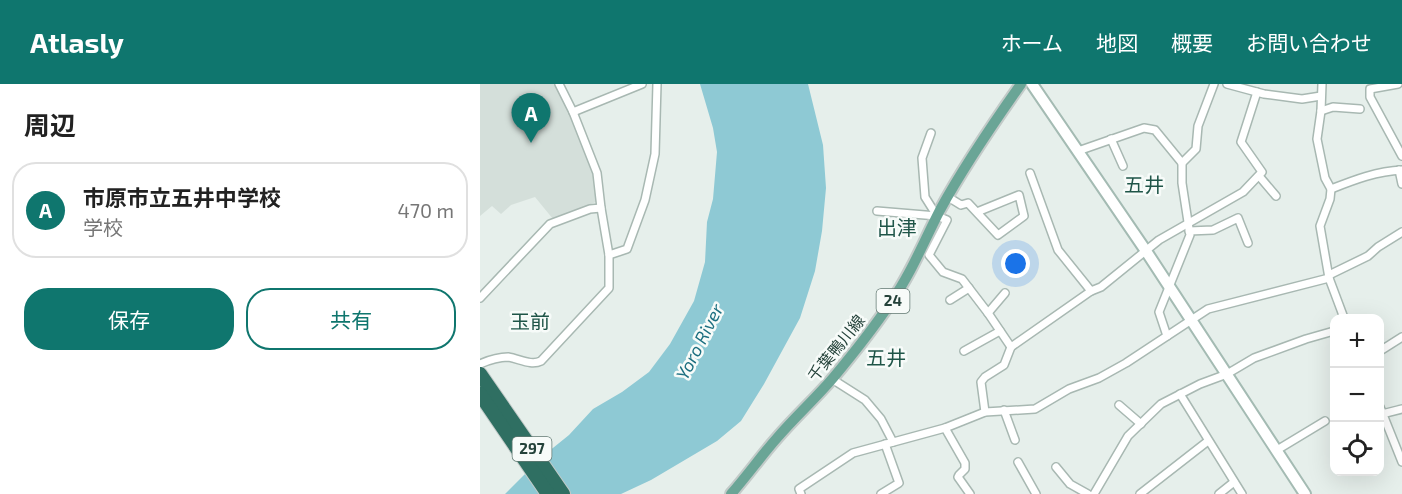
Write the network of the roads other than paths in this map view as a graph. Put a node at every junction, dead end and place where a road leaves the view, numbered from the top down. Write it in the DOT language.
graph roads {
  1 [pos="559,84"];
  2 [pos="642,84"];
  3 [pos="657,84"];
  4 [pos="1021,84"];
  5 [pos="1032,84"];
  6 [pos="1214,84"];
  7 [pos="1227,84"];
  8 [pos="1322,84"];
  9 [pos="1398,84"];
  10 [pos="1257,92"];
  11 [pos="1321,96"];
  12 [pos="1359,109"];
  13 [pos="1322,111"];
  14 [pos="573,112"];
  15 [pos="932,133"];
  16 [pos="1111,139"];
  17 [pos="1078,151"];
  18 [pos="1402,156"];
  19 [pos="1182,163"];
  20 [pos="1123,165"];
  21 [pos="1401,170"];
  22 [pos="1030,173"];
  23 [pos="1259,176"];
  24 [pos="1402,184"];
  25 [pos="1331,189"];
  26 [pos="1276,196"];
  27 [pos="948,197"];
  28 [pos="601,208"];
  29 [pos="876,211"];
  30 [pos="976,212"];
  31 [pos="937,216"];
  32 [pos="1189,228"];
  33 [pos="1402,232"];
  34 [pos="1248,243"];
  35 [pos="1146,251"];
  36 [pos="609,255"];
  37 [pos="1329,276"];
  38 [pos="1169,286"];
  39 [pos="969,288"];
  40 [pos="1091,291"];
  41 [pos="1005,293"];
  42 [pos="480,298"];
  43 [pos="950,300"];
  44 [pos="988,314"];
  45 [pos="1343,314"];
  46 [pos="1192,320"];
  47 [pos="1000,331"];
  48 [pos="1330,332"];
  49 [pos="1167,336"];
  50 [pos="1402,337"];
  51 [pos="1011,347"];
  52 [pos="1384,348"];
  53 [pos="964,351"];
  54 [pos="480,364"];
  55 [pos="480,374"];
  56 [pos="1227,374"];
  57 [pos="832,379"];
  58 [pos="480,394"];
  59 [pos="1180,394"];
  60 [pos="1119,405"];
  61 [pos="496,407"];
  62 [pos="1402,409"];
  63 [pos="1004,410"];
  64 [pos="1384,410"];
  65 [pos="985,412"];
  66 [pos="1384,417"];
  67 [pos="1325,421"];
  68 [pos="1141,424"];
  69 [pos="945,428"];
  70 [pos="1016,440"];
  71 [pos="1208,441"];
  72 [pos="893,442"];
  73 [pos="885,444"];
  74 [pos="1277,450"];
  75 [pos="1018,462"];
  76 [pos="1402,462"];
  77 [pos="1056,467"];
  78 [pos="1234,482"];
  79 [pos="548,494"];
  80 [pos="563,494"];
  81 [pos="731,494"];
  82 [pos="801,494"];
  83 [pos="881,494"];
  84 [pos="970,494"];
  85 [pos="1036,494"];
  86 [pos="1093,494"];
  87 [pos="1140,494"];
  88 [pos="1219,494"];
  89 [pos="1242,494"];
  90 [pos="1305,494"];
  1 -- 14 [label="street"];
  2 -- 14 [label="street"];
  3 -- 36 [label="street"];
  4 -- 27 [label="main road, 千葉鴨川線 / 24"];
  5 -- 17 [label="street"];
  6 -- 19 [label="street"];
  7 -- 10 [label="street"];
  8 -- 11 [label="street"];
  9 -- 18 [label="street"];
  10 -- 11 [label="street"];
  10 -- 23 [label="street"];
  11 -- 13 [label="street"];
  12 -- 13 [label="street"];
  13 -- 25 [label="street"];
  14 -- 28 [label="street"];
  15 -- 31 [label="street"];
  16 -- 17 [label="street"];
  16 -- 19 [label="street"];
  16 -- 20 [label="street"];
  17 -- 35 [label="street"];
  19 -- 32 [label="street"];
  21 -- 24 [label="street"];
  21 -- 25 [label="street"];
  22 -- 40 [label="street"];
  23 -- 26 [label="street"];
  23 -- 32 [label="street"];
  25 -- 37 [label="street"];
  27 -- 30 [label="street"];
  27 -- 31 [label="main road, 千葉鴨川線 / 24"];
  28 -- 36 [label="street"];
  28 -- 42 [label="street"];
  29 -- 31 [label="street"];
  30 -- 30 [label="street"];
  31 -- 39 [label="street"];
  31 -- 57 [label="main road, 千葉鴨川線 / 24"];
  32 -- 34 [label="street"];
  32 -- 35 [label="street"];
  32 -- 38 [label="street"];
  33 -- 37 [label="street"];
  35 -- 38 [label="street"];
  35 -- 40 [label="street"];
  36 -- 54 [label="street"];
  37 -- 45 [label="street"];
  37 -- 46 [label="street"];
  38 -- 46 [label="street"];
  38 -- 49 [label="street"];
  39 -- 43 [label="street"];
  39 -- 44 [label="street"];
  40 -- 51 [label="street"];
  41 -- 44 [label="street"];
  44 -- 47 [label="street"];
  46 -- 49 [label="street"];
  46 -- 56 [label="street"];
  47 -- 51 [label="street"];
  47 -- 53 [label="street"];
  48 -- 56 [label="street"];
  49 -- 63 [label="street"];
  50 -- 52 [label="street"];
  51 -- 65 [label="street"];
  55 -- 61 [label="highway, 297"];
  56 -- 59 [label="street"];
  56 -- 74 [label="street"];
  57 -- 72 [label="street"];
  57 -- 81 [label="main road, 千葉鴨川線 / 24"];
  58 -- 61 [label="highway, 297"];
  59 -- 68 [label="street"];
  59 -- 71 [label="street"];
  60 -- 68 [label="street"];
  61 -- 79 [label="highway, 297"];
  61 -- 80 [label="highway, 297"];
  62 -- 64 [label="street"];
  63 -- 65 [label="street"];
  63 -- 70 [label="street"];
  65 -- 69 [label="street"];
  66 -- 76 [label="street"];
  67 -- 74 [label="street"];
  68 -- 86 [label="street"];
  69 -- 72 [label="street"];
  69 -- 84 [label="street"];
  71 -- 78 [label="street"];
  71 -- 87 [label="street"];
  72 -- 73 [label="street"];
  73 -- 82 [label="street"];
  73 -- 83 [label="street"];
  74 -- 90 [label="street"];
  75 -- 85 [label="street"];
  77 -- 86 [label="street"];
  78 -- 88 [label="street"];
  78 -- 89 [label="street"];
}
